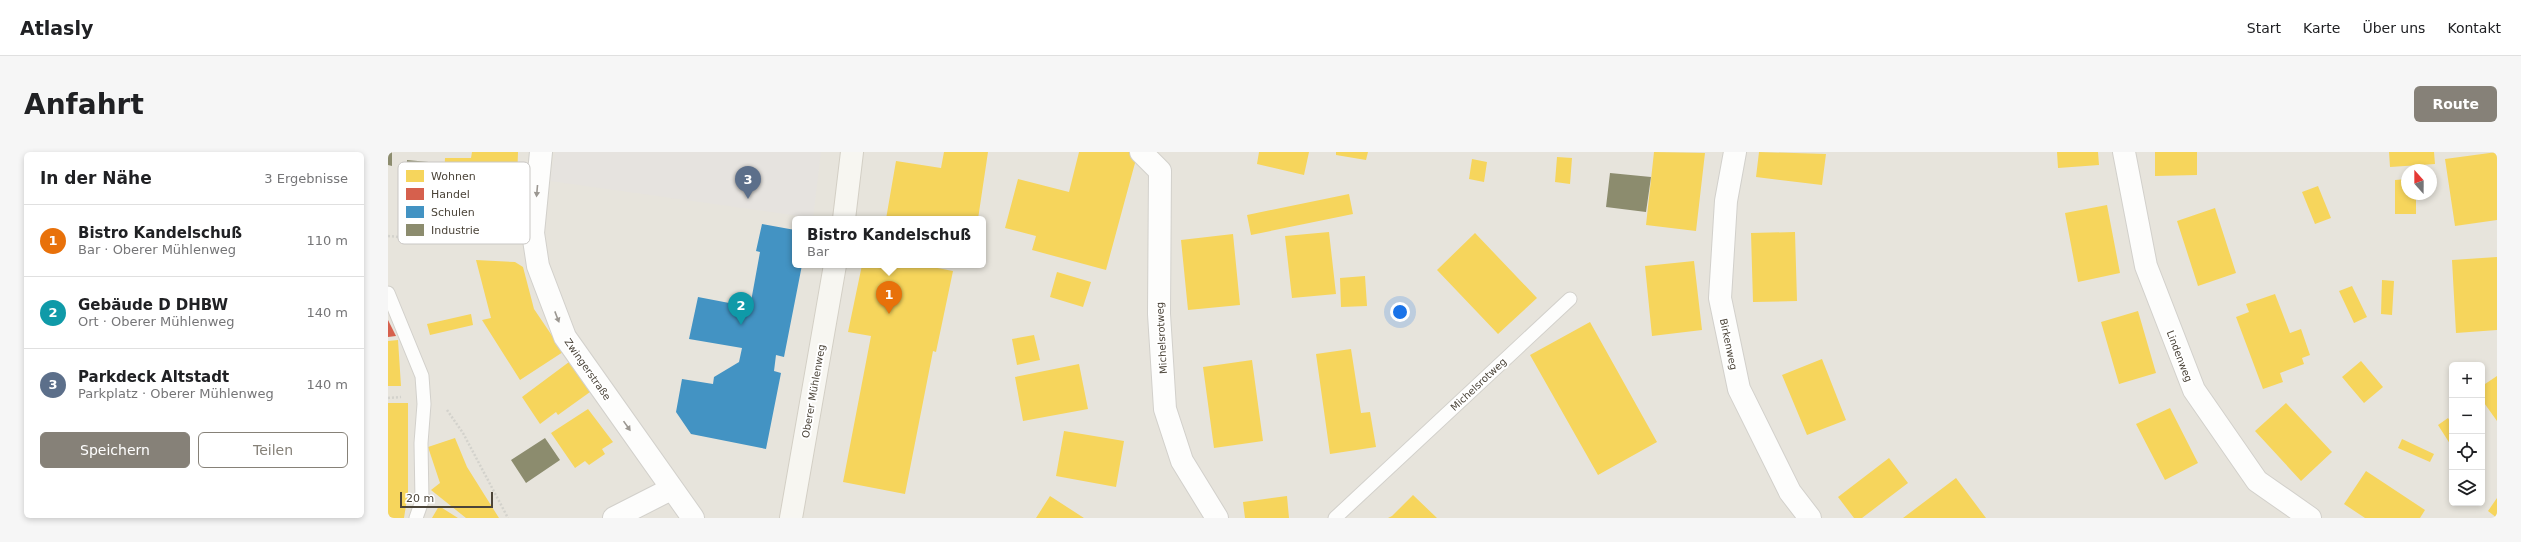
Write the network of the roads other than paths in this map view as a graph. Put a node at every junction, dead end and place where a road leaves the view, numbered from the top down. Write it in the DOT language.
graph roads {
  1 [pos="541,152"];
  2 [pos="852,152"];
  3 [pos="1142,152"];
  4 [pos="1735,152"];
  5 [pos="2124,152"];
  6 [pos="844,216"];
  7 [pos="835,268"];
  8 [pos="388,293"];
  9 [pos="1570,299"];
  10 [pos="671,489"];
  11 [pos="416,518"];
  12 [pos="614,518"];
  13 [pos="693,518"];
  14 [pos="791,518"];
  15 [pos="1217,518"];
  16 [pos="1335,518"];
  17 [pos="1810,518"];
  18 [pos="2310,518"];
  1 -- 10 [label="street, Zwingerstraße, one-way"];
  2 -- 6 [label="street"];
  3 -- 15 [label="street, Michelsrotweg"];
  4 -- 17 [label="street, Birkenweg"];
  5 -- 18 [label="street, Lindenweg"];
  7 -- 14 [label="street, Oberer Mühlenweg"];
  8 -- 11 [label="lane"];
  9 -- 16 [label="lane, Michelsrotweg"];
  10 -- 12 [label="street"];
  10 -- 13 [label="street, Zwingerstraße"];
}
